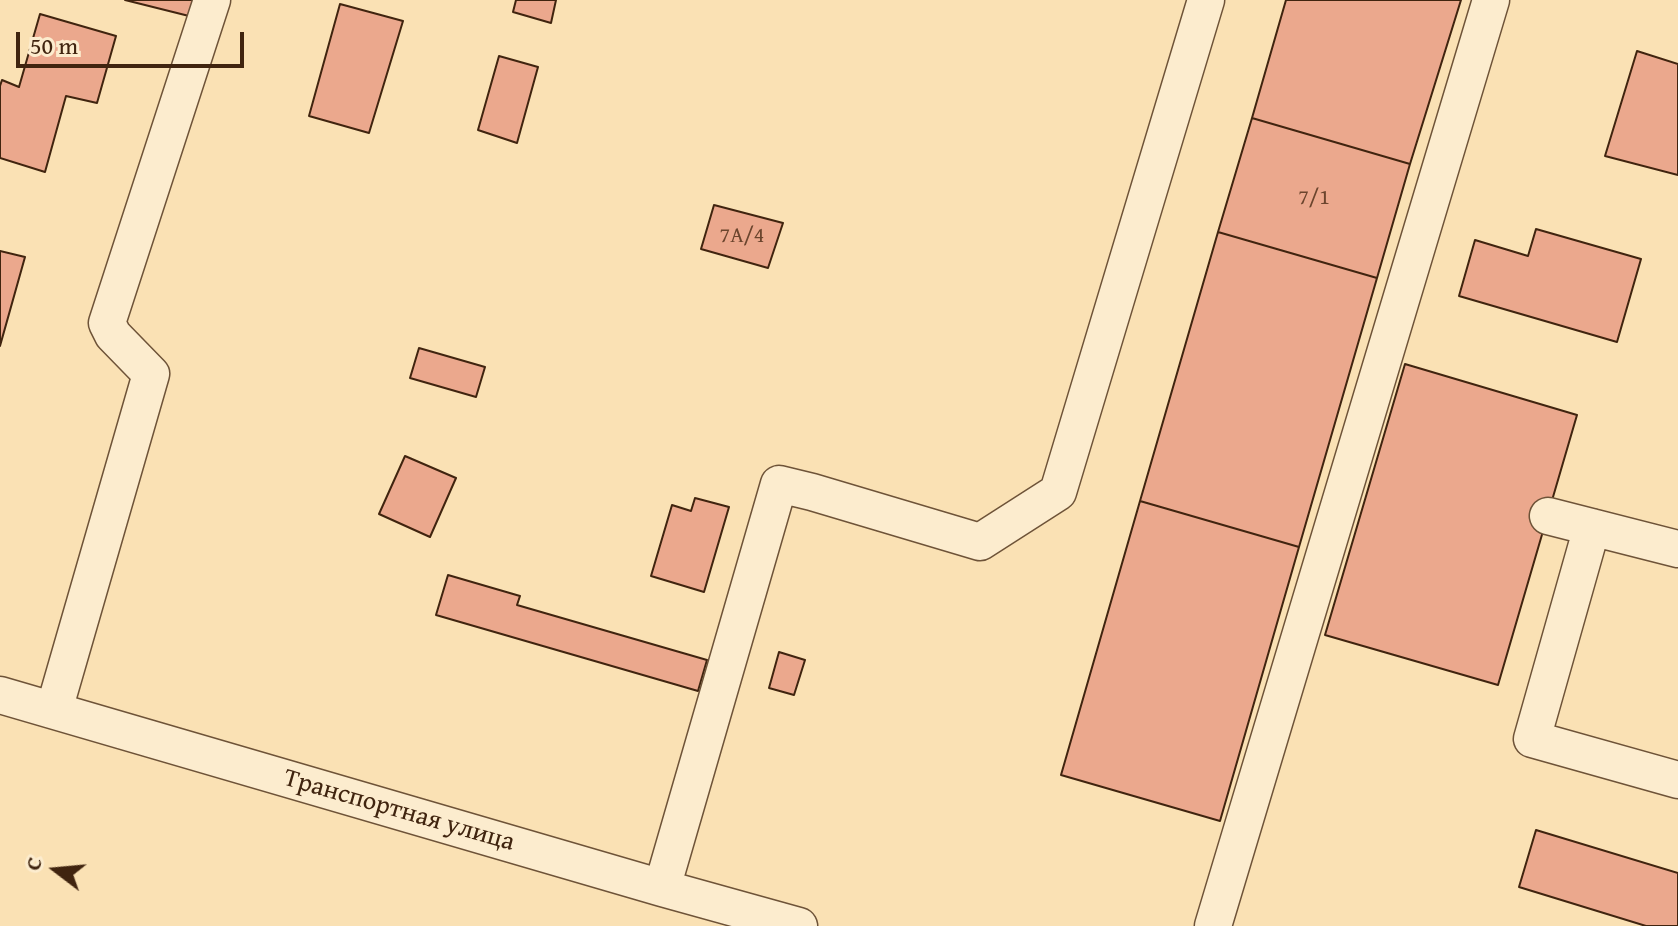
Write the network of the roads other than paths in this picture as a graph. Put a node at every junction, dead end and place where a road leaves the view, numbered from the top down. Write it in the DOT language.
graph roads {
  1 [pos="212,0"];
  2 [pos="1206,0"];
  3 [pos="1491,0"];
  4 [pos="1548,516"];
  5 [pos="1592,527"];
  6 [pos="1678,549"];
  7 [pos="0,695"];
  8 [pos="54,710"];
  9 [pos="1678,780"];
  10 [pos="662,888"];
  11 [pos="799,926"];
  12 [pos="1213,926"];
  1 -- 8 [label="street"];
  2 -- 10 [label="street"];
  3 -- 12 [label="street"];
  4 -- 5 [label="street"];
  5 -- 6 [label="street"];
  5 -- 9 [label="street"];
  7 -- 8 [label="street, Транспортная улица"];
  8 -- 10 [label="street, Транспортная улица"];
  10 -- 11 [label="street, Транспортная улица"];
}
